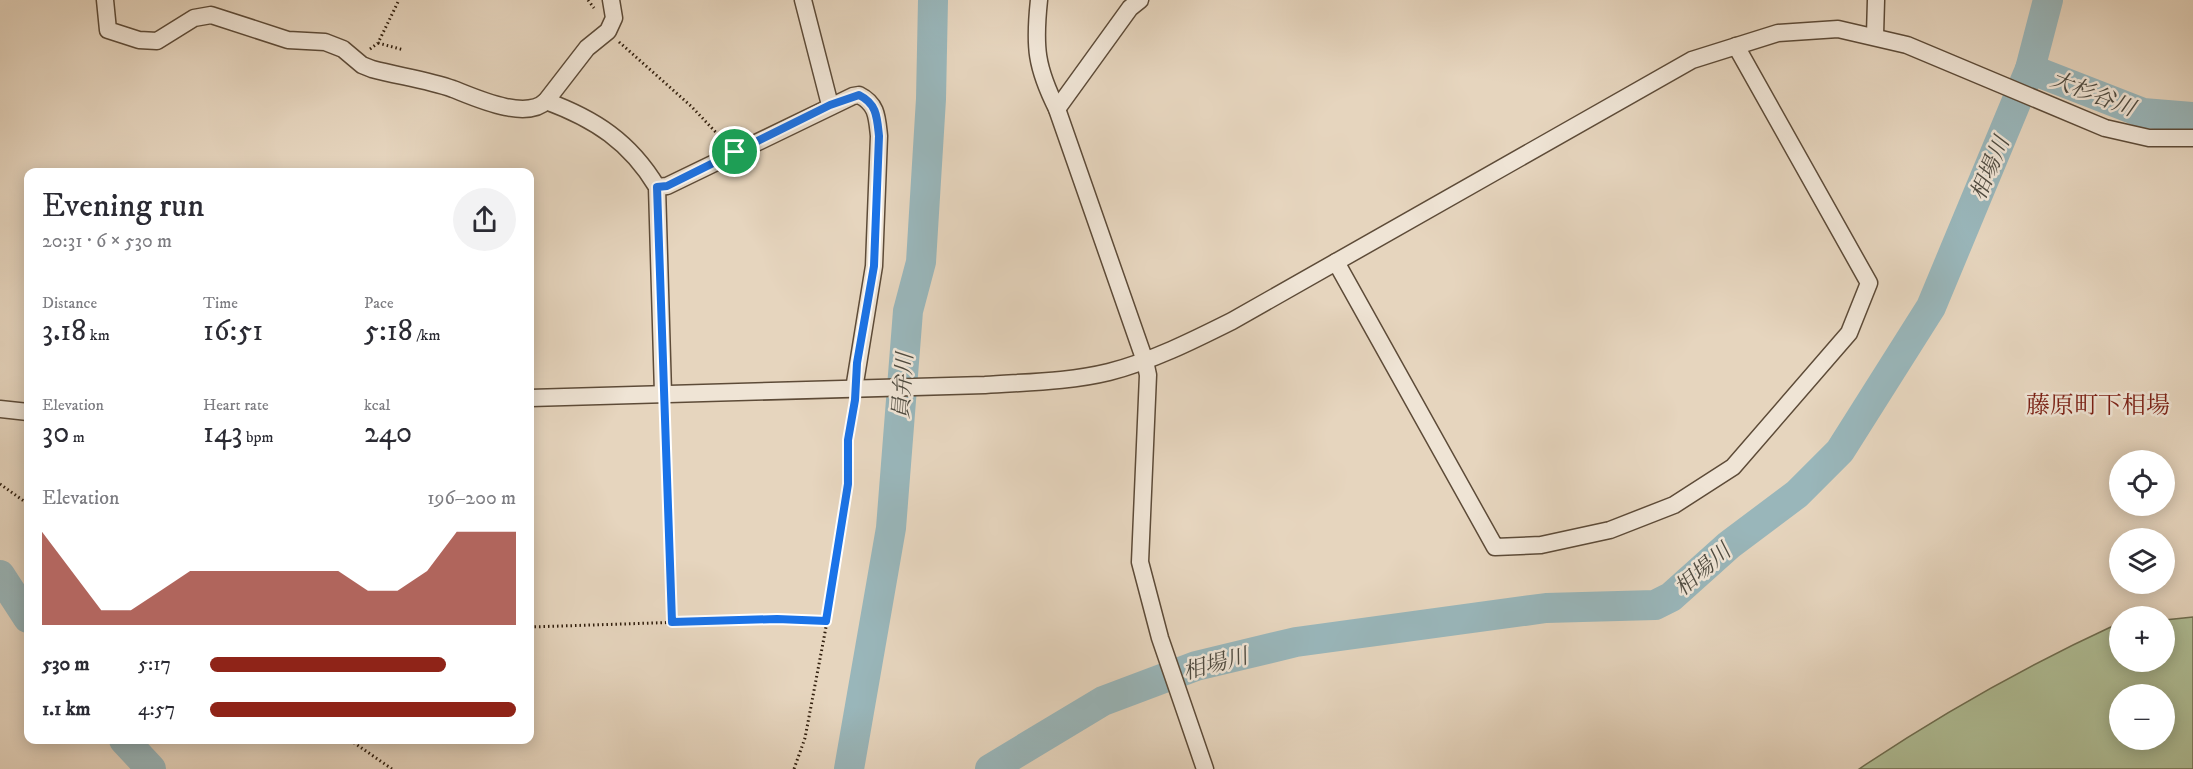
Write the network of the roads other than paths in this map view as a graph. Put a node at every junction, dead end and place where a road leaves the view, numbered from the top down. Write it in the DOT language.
graph roads {
  1 [pos="105,0"];
  2 [pos="611,0"];
  3 [pos="803,0"];
  4 [pos="1039,0"];
  5 [pos="1140,0"];
  6 [pos="1876,0"];
  7 [pos="1875,35"];
  8 [pos="1736,46"];
  9 [pos="546,101"];
  10 [pos="830,105"];
  11 [pos="1057,110"];
  12 [pos="2193,138"];
  13 [pos="657,187"];
  14 [pos="1336,262"];
  15 [pos="1145,361"];
  16 [pos="858,389"];
  17 [pos="663,393"];
  18 [pos="534,398"];
  19 [pos="0,409"];
  20 [pos="24,412"];
  21 [pos="1202,762"];
  1 -- 9 [label="street"];
  2 -- 9 [label="street"];
  3 -- 10 [label="street"];
  4 -- 11 [label="street"];
  5 -- 11 [label="street"];
  6 -- 7 [label="street"];
  7 -- 8 [label="street"];
  7 -- 12 [label="street"];
  8 -- 14 [label="street"];
  8 -- 14 [label="street"];
  9 -- 13 [label="street"];
  10 -- 13 [label="street"];
  10 -- 16 [label="street"];
  11 -- 15 [label="street"];
  13 -- 17 [label="street"];
  14 -- 15 [label="street"];
  15 -- 16 [label="street"];
  15 -- 21 [label="street"];
  16 -- 17 [label="street"];
  17 -- 18 [label="street"];
  19 -- 20 [label="street"];
}
